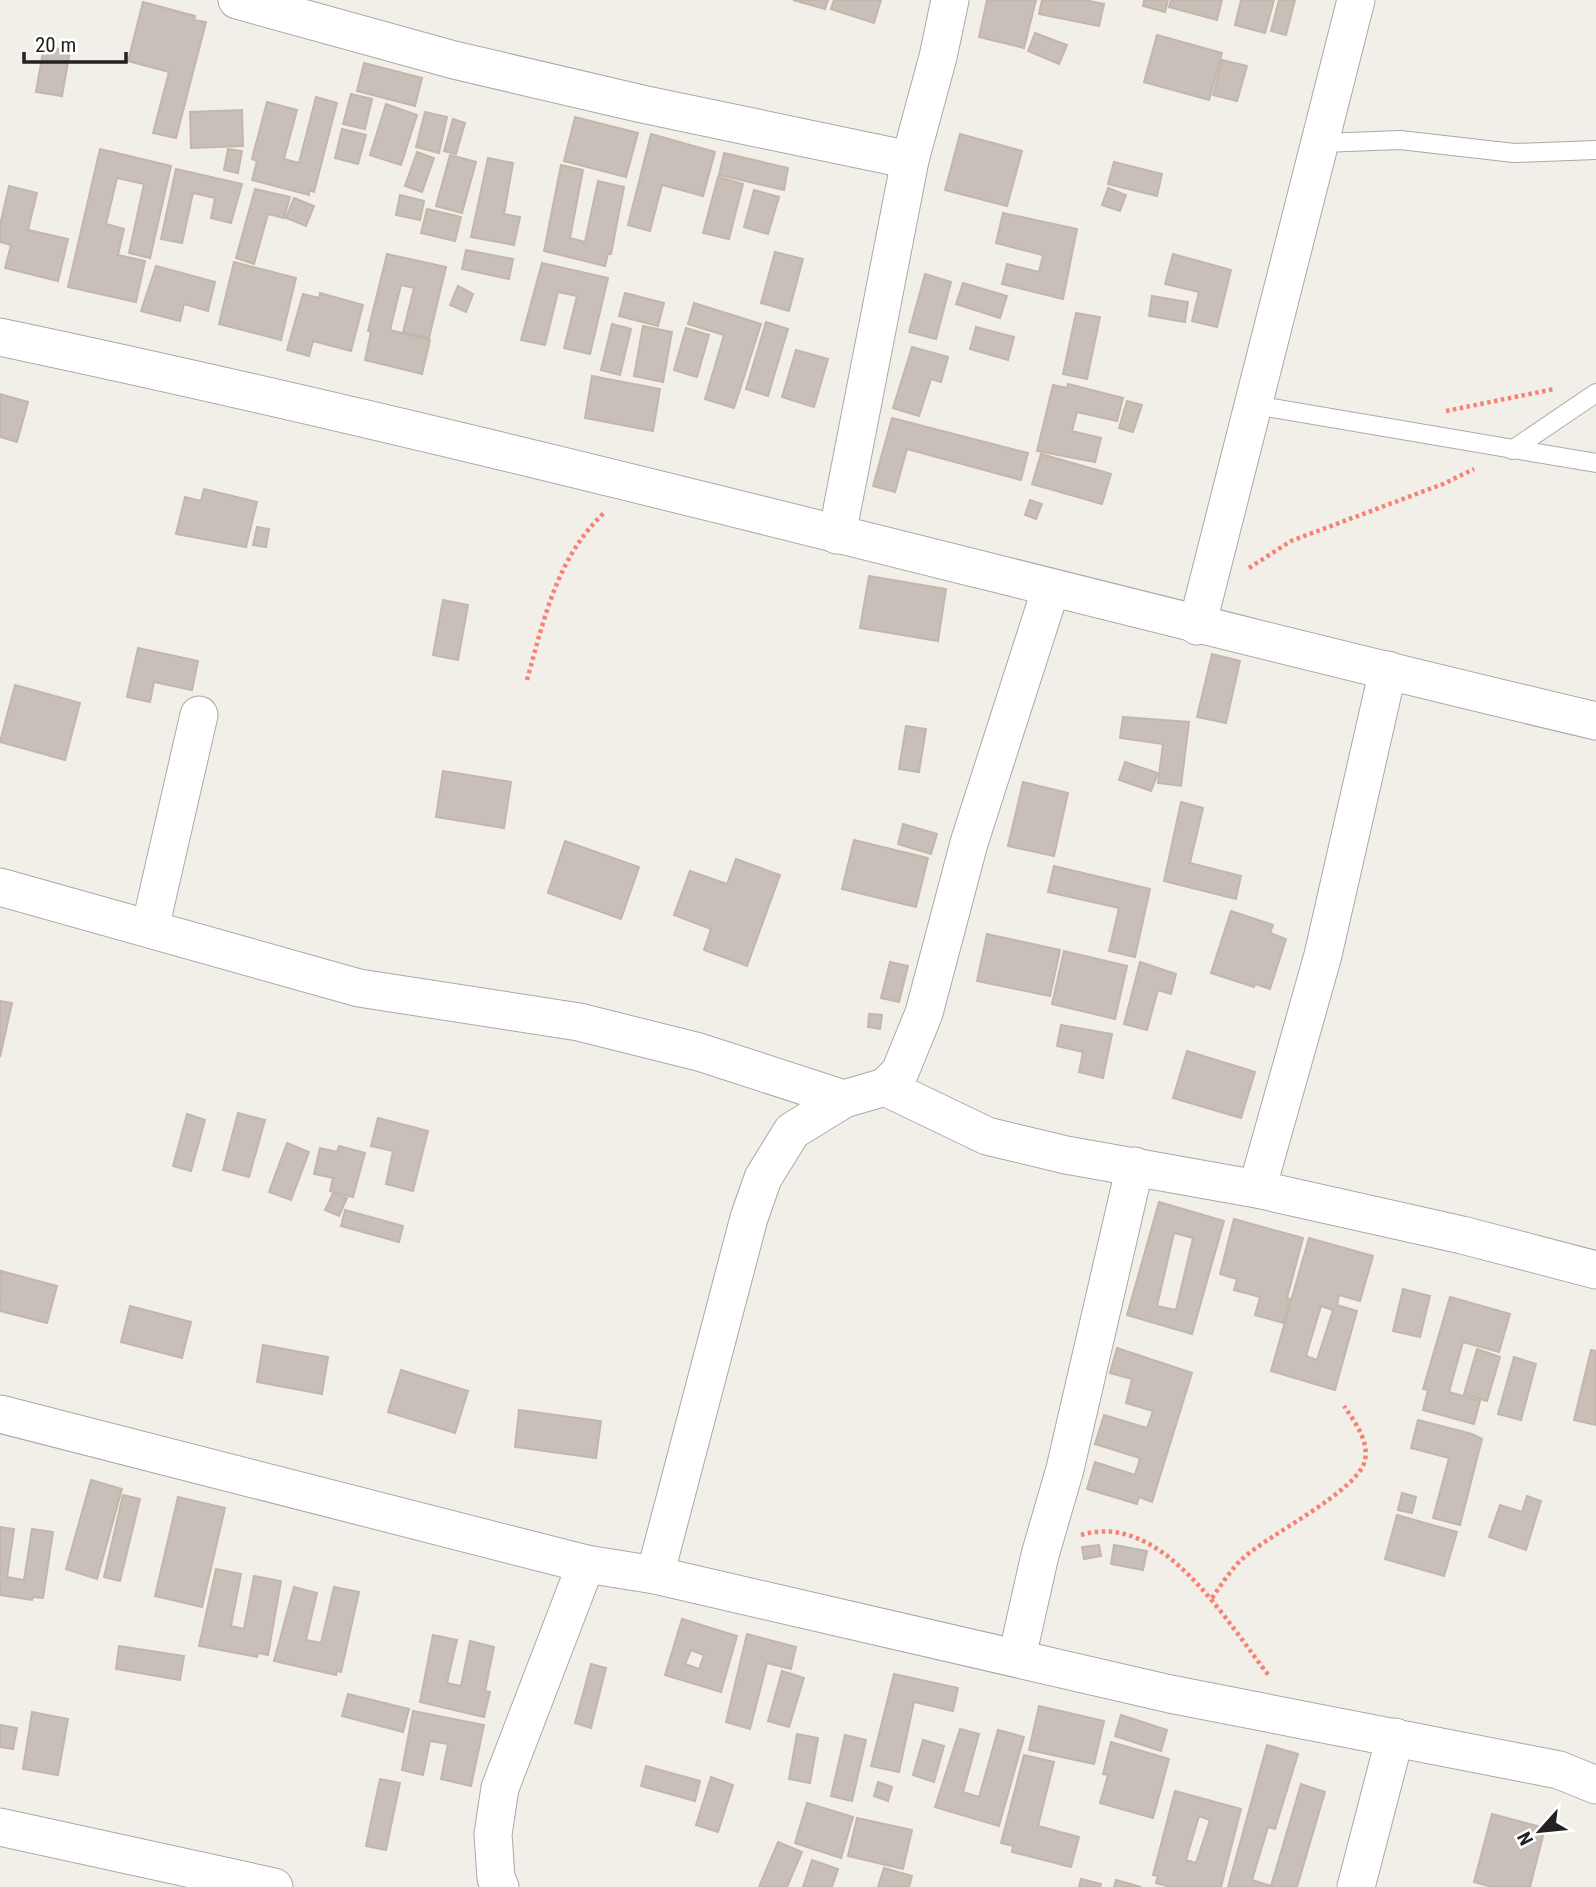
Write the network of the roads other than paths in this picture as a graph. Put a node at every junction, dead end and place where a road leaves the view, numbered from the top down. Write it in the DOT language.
graph roads {
  1 [pos="237,0"];
  2 [pos="950,0"];
  3 [pos="1356,0"];
  4 [pos="1322,143"];
  5 [pos="1596,150"];
  6 [pos="911,160"];
  7 [pos="0,337"];
  8 [pos="1596,393"];
  9 [pos="1254,405"];
  10 [pos="1512,450"];
  11 [pos="1596,463"];
  12 [pos="837,535"];
  13 [pos="1051,589"];
  14 [pos="1200,616"];
  15 [pos="1388,670"];
  16 [pos="199,715"];
  17 [pos="1596,721"];
  18 [pos="0,887"];
  19 [pos="150,928"];
  20 [pos="924,1013"];
  21 [pos="885,1087"];
  22 [pos="844,1099"];
  23 [pos="950,1121"];
  24 [pos="1135,1166"];
  25 [pos="1257,1189"];
  26 [pos="1596,1270"];
  27 [pos="0,1414"];
  28 [pos="586,1564"];
  29 [pos="655,1576"];
  30 [pos="1017,1657"];
  31 [pos="1395,1737"];
  32 [pos="1596,1785"];
  33 [pos="0,1827"];
  34 [pos="495,1884"];
  35 [pos="274,1887"];
  36 [pos="1356,1887"];
  1 -- 6 [label="street"];
  2 -- 6 [label="street"];
  3 -- 4 [label="street"];
  4 -- 5 [label="lane"];
  4 -- 9 [label="street"];
  6 -- 12 [label="street"];
  7 -- 12 [label="street"];
  8 -- 10 [label="lane"];
  9 -- 10 [label="lane"];
  9 -- 14 [label="street"];
  10 -- 11 [label="lane"];
  12 -- 13 [label="street"];
  13 -- 14 [label="street"];
  13 -- 20 [label="street"];
  14 -- 15 [label="street"];
  15 -- 17 [label="street"];
  15 -- 25 [label="street"];
  16 -- 19 [label="street"];
  18 -- 19 [label="street"];
  19 -- 22 [label="street"];
  20 -- 21 [label="street"];
  20 -- 23 [label="street"];
  21 -- 22 [label="street"];
  21 -- 23 [label="street"];
  22 -- 29 [label="street"];
  23 -- 24 [label="street"];
  24 -- 25 [label="street"];
  24 -- 30 [label="street"];
  25 -- 26 [label="street"];
  27 -- 28 [label="street"];
  28 -- 29 [label="street"];
  28 -- 34 [label="street"];
  29 -- 30 [label="street"];
  30 -- 31 [label="street"];
  31 -- 32 [label="street"];
  31 -- 36 [label="street"];
  33 -- 35 [label="street"];
}
